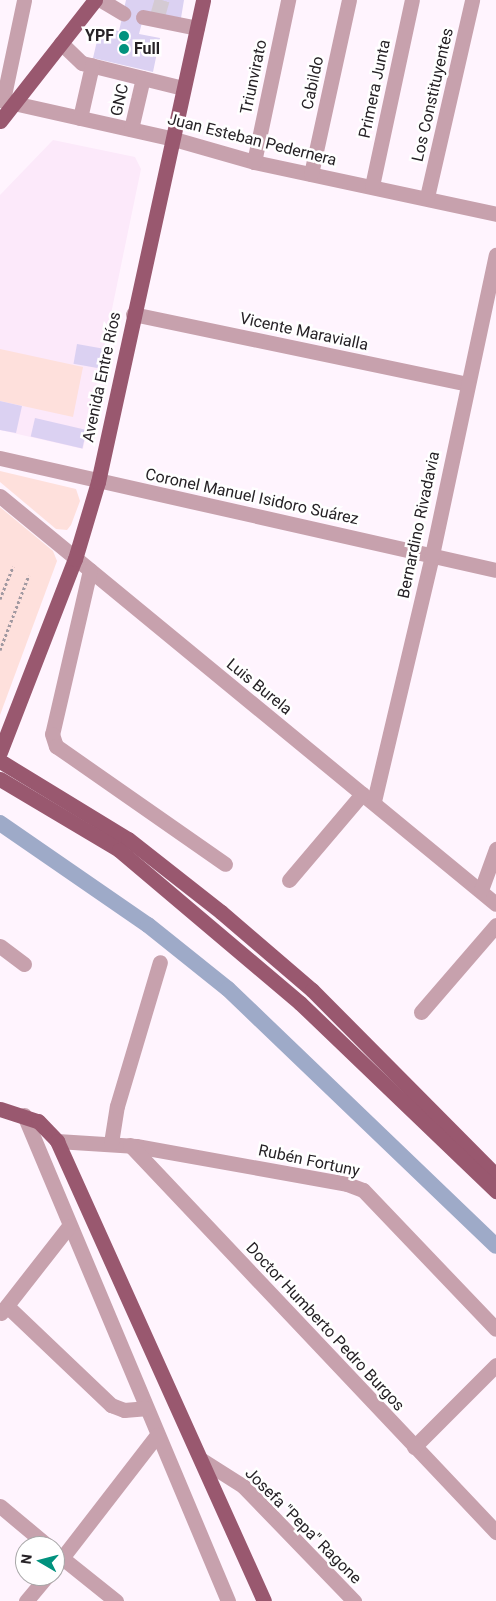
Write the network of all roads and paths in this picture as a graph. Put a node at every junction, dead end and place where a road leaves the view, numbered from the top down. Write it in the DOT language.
graph roads {
  1 [pos="24,0"];
  2 [pos="95,0"];
  3 [pos="101,0"];
  4 [pos="203,0"];
  5 [pos="288,0"];
  6 [pos="349,0"];
  7 [pos="412,0"];
  8 [pos="472,0"];
  9 [pos="123,13"];
  10 [pos="153,17"];
  11 [pos="197,28"];
  12 [pos="61,43"];
  13 [pos="92,65"];
  14 [pos="143,78"];
  15 [pos="183,88"];
  16 [pos="6,101"];
  17 [pos="80,118"];
  18 [pos="0,121"];
  19 [pos="131,129"];
  20 [pos="174,139"];
  21 [pos="254,162"];
  22 [pos="311,174"];
  23 [pos="372,186"];
  24 [pos="427,197"];
  25 [pos="496,214"];
  26 [pos="496,255"];
  27 [pos="133,314"];
  28 [pos="467,384"];
  29 [pos="0,458"];
  30 [pos="98,482"];
  31 [pos="0,496"];
  32 [pos="432,555"];
  33 [pos="75,558"];
  34 [pos="13,567"];
  35 [pos="90,570"];
  36 [pos="496,570"];
  37 [pos="29,575"];
  38 [pos="0,599"];
  39 [pos="0,650"];
  40 [pos="0,752"];
  41 [pos="0,761"];
  42 [pos="0,779"];
  43 [pos="368,798"];
  44 [pos="496,849"];
  45 [pos="225,864"];
  46 [pos="289,880"];
  47 [pos="481,890"];
  48 [pos="496,904"];
  49 [pos="496,925"];
  50 [pos="0,946"];
  51 [pos="160,962"];
  52 [pos="24,964"];
  53 [pos="421,1012"];
  54 [pos="0,1109"];
  55 [pos="24,1115"];
  56 [pos="57,1141"];
  57 [pos="111,1143"];
  58 [pos="130,1145"];
  59 [pos="496,1175"];
  60 [pos="496,1191"];
  61 [pos="69,1226"];
  62 [pos="4,1310"];
  63 [pos="496,1328"];
  64 [pos="496,1365"];
  65 [pos="145,1408"];
  66 [pos="157,1435"];
  67 [pos="414,1447"];
  68 [pos="202,1460"];
  69 [pos="0,1506"];
  70 [pos="496,1532"];
  71 [pos="36,1536"];
  72 [pos="65,1550"];
  73 [pos="65,1564"];
  74 [pos="39,1586"];
  75 [pos="26,1601"];
  76 [pos="116,1601"];
  77 [pos="228,1601"];
  78 [pos="264,1601"];
  79 [pos="354,1601"];
  1 -- 16 [label="street"];
  2 -- 12 [label="main road"];
  3 -- 9 [label="street"];
  4 -- 11 [label="main road, Avenida Entre Ríos"];
  5 -- 21 [label="street, Triunvirato"];
  6 -- 22 [label="street, Cabildo"];
  7 -- 23 [label="street, Primera Junta"];
  8 -- 24 [label="street, Los Constituyentes"];
  10 -- 11 [label="street"];
  11 -- 15 [label="main road, Avenida Entre Ríos"];
  12 -- 13 [label="street"];
  12 -- 16 [label="main road"];
  13 -- 14 [label="street"];
  13 -- 17 [label="street"];
  14 -- 15 [label="street"];
  14 -- 19 [label="street, GNC"];
  15 -- 20 [label="main road, Avenida Entre Ríos"];
  16 -- 17 [label="street, Juan Esteban Pedernera"];
  16 -- 18 [label="main road"];
  17 -- 19 [label="street, Juan Esteban Pedernera"];
  19 -- 20 [label="street, Juan Esteban Pedernera"];
  20 -- 21 [label="street, Juan Esteban Pedernera"];
  20 -- 27 [label="main road, Avenida Entre Ríos"];
  21 -- 22 [label="street, Juan Esteban Pedernera"];
  22 -- 23 [label="street, Juan Esteban Pedernera"];
  23 -- 24 [label="street, Juan Esteban Pedernera"];
  24 -- 25 [label="street, Juan Esteban Pedernera"];
  26 -- 28 [label="street, Bernardino Rivadavia"];
  27 -- 28 [label="street, Vicente Maravialla"];
  27 -- 30 [label="main road, Avenida Entre Ríos"];
  28 -- 32 [label="street, Bernardino Rivadavia"];
  29 -- 30 [label="street, Coronel Manuel Isidoro Suárez"];
  30 -- 32 [label="street, Coronel Manuel Isidoro Suárez"];
  30 -- 33 [label="main road, Avenida Entre Ríos"];
  31 -- 33 [label="street, Luis Burela"];
  32 -- 36 [label="street, Coronel Manuel Isidoro Suárez"];
  32 -- 43 [label="street, Bernardino Rivadavia"];
  33 -- 35 [label="street, Luis Burela"];
  33 -- 40 [label="main road, Avenida Entre Ríos"];
  34 -- 38 [label="path"];
  35 -- 43 [label="street, Luis Burela"];
  35 -- 45 [label="street"];
  37 -- 39 [label="path"];
  41 -- 59 [label="main road"];
  42 -- 60 [label="main road"];
  43 -- 46 [label="street, Bernardino Rivadavia"];
  43 -- 47 [label="street, Luis Burela"];
  44 -- 47 [label="street"];
  47 -- 48 [label="street, Luis Burela"];
  49 -- 53 [label="street"];
  50 -- 52 [label="street"];
  51 -- 57 [label="street"];
  54 -- 55 [label="main road"];
  55 -- 56 [label="main road"];
  55 -- 61 [label="street"];
  56 -- 57 [label="street, Rubén Fortuny"];
  56 -- 68 [label="main road"];
  57 -- 58 [label="street, Rubén Fortuny"];
  58 -- 63 [label="street, Rubén Fortuny"];
  58 -- 67 [label="street, Doctor Humberto Pedro Burgos"];
  61 -- 62 [label="street"];
  61 -- 65 [label="street"];
  62 -- 65 [label="street"];
  64 -- 67 [label="street"];
  65 -- 66 [label="street"];
  66 -- 72 [label="street"];
  66 -- 77 [label="street"];
  67 -- 70 [label="street, Doctor Humberto Pedro Burgos"];
  68 -- 78 [label="main road"];
  68 -- 79 [label="street, Josefa \"Pepa\" Ragone"];
  69 -- 71 [label="street"];
  73 -- 76 [label="street"];
  74 -- 75 [label="street"];
}
